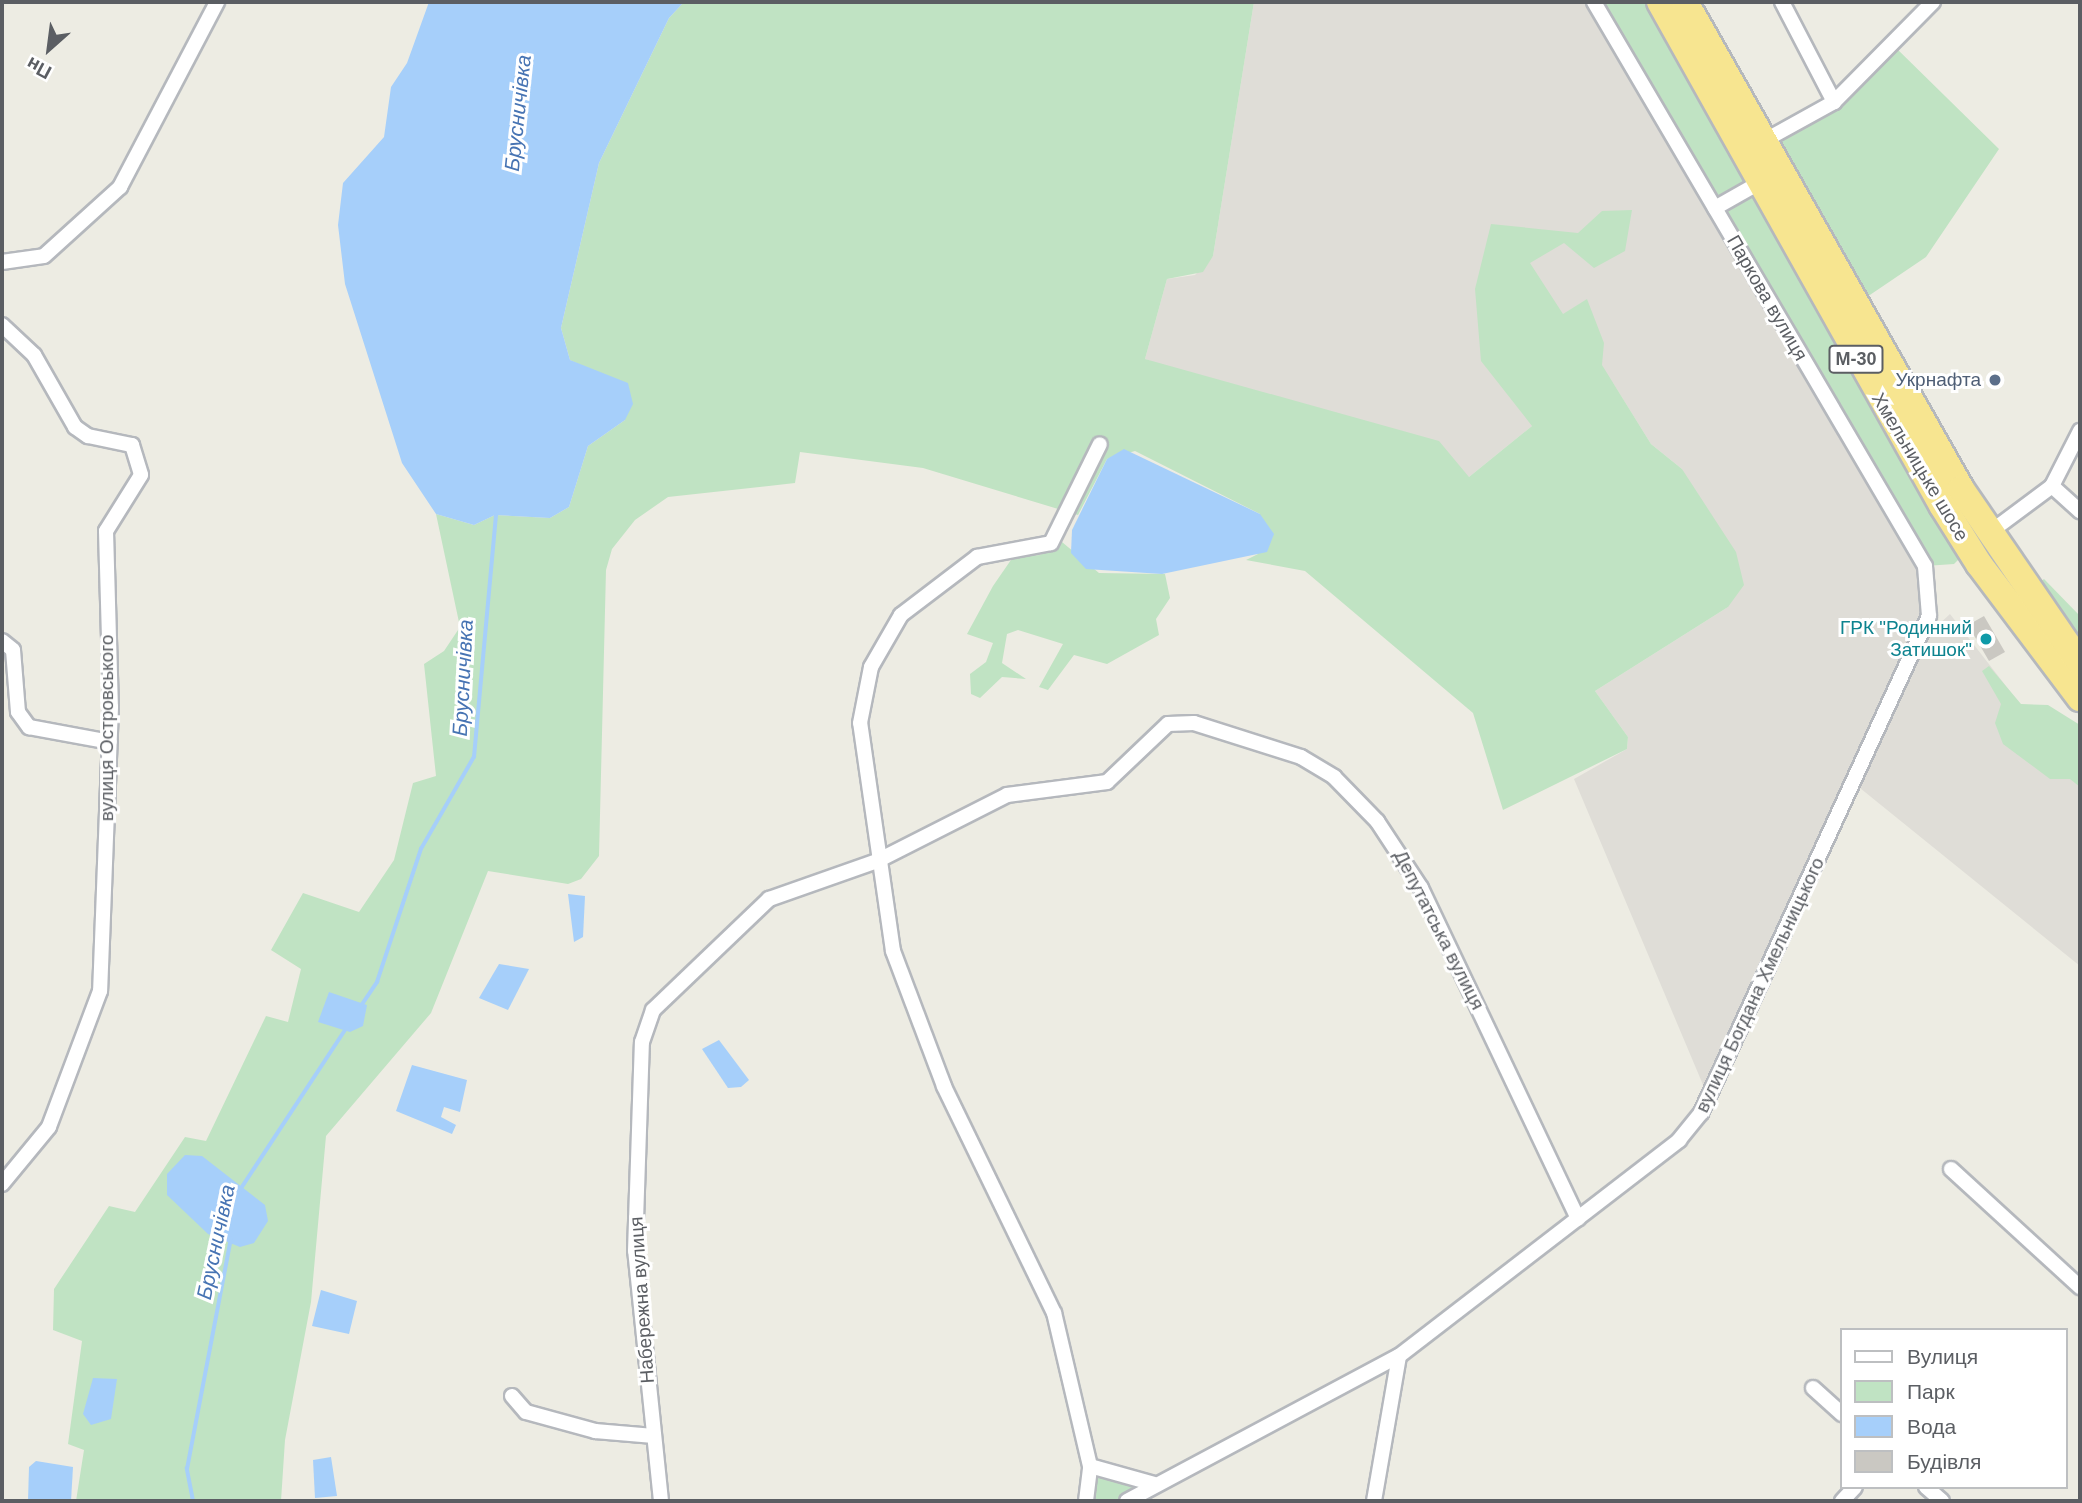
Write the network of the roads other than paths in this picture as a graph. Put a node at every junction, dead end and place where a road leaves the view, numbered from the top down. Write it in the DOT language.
graph roads {
  1 [pos="217,2"];
  2 [pos="1594,2"];
  3 [pos="1660,2"];
  4 [pos="1685,2"];
  5 [pos="1782,2"];
  6 [pos="1933,2"];
  7 [pos="1834,102"];
  8 [pos="1753,147"];
  9 [pos="1759,183"];
  10 [pos="1715,208"];
  11 [pos="2,262"];
  12 [pos="2,325"];
  13 [pos="2080,431"];
  14 [pos="1100,444"];
  15 [pos="2052,486"];
  16 [pos="2080,511"];
  17 [pos="1978,540"];
  18 [pos="1930,597"];
  19 [pos="7,645"];
  20 [pos="2080,663"];
  21 [pos="2080,698"];
  22 [pos="110,742"];
  23 [pos="877,861"];
  24 [pos="676,984"];
  25 [pos="1951,1169"];
  26 [pos="2,1184"];
  27 [pos="1578,1219"];
  28 [pos="2080,1287"];
  29 [pos="1399,1356"];
  30 [pos="1813,1388"];
  31 [pos="512,1396"];
  32 [pos="1840,1412"];
  33 [pos="654,1437"];
  34 [pos="1090,1466"];
  35 [pos="1154,1484"];
  36 [pos="1928,1489"];
  37 [pos="661,1501"];
  38 [pos="1086,1501"];
  39 [pos="1127,1501"];
  40 [pos="1374,1501"];
  41 [pos="1942,1501"];
  1 -- 11 [label="street"];
  2 -- 10 [label="street, Паркова вулиця"];
  3 -- 8 [label="highway, Хмельницьке шосе / М-30"];
  4 -- 8 [label="highway, Хмельницьке шосе / М-30"];
  5 -- 7 [label="street"];
  6 -- 7 [label="street"];
  7 -- 8 [label="street"];
  8 -- 9 [label="highway, Хмельницьке шосе / М-30"];
  8 -- 17 [label="highway, Хмельницьке шосе / М-30"];
  9 -- 10 [label="street"];
  9 -- 17 [label="highway, Хмельницьке шосе / М-30"];
  10 -- 18 [label="street, Паркова вулиця"];
  12 -- 22 [label="street, вулиця Островського"];
  13 -- 15 [label="street"];
  14 -- 23 [label="street"];
  15 -- 16 [label="street"];
  15 -- 17 [label="street"];
  17 -- 20 [label="highway, Хмельницьке шосе / М-30"];
  17 -- 21 [label="highway, Хмельницьке шосе / М-30"];
  18 -- 27 [label="street, вулиця Богдана Хмельницького"];
  19 -- 22 [label="street"];
  22 -- 26 [label="street, вулиця Островського"];
  23 -- 24 [label="street, Депутатська вулиця"];
  23 -- 27 [label="street, Депутатська вулиця"];
  23 -- 34 [label="street"];
  24 -- 33 [label="street, Набережна вулиця"];
  25 -- 28 [label="street"];
  27 -- 29 [label="street, вулиця Богдана Хмельницького"];
  29 -- 35 [label="street, вулиця Богдана Хмельницького"];
  29 -- 40 [label="street"];
  30 -- 32 [label="street"];
  31 -- 33 [label="street"];
  33 -- 37 [label="street, Набережна вулиця"];
  34 -- 35 [label="street"];
  34 -- 38 [label="street"];
  35 -- 39 [label="street, вулиця Богдана Хмельницького"];
  36 -- 41 [label="street"];
}
